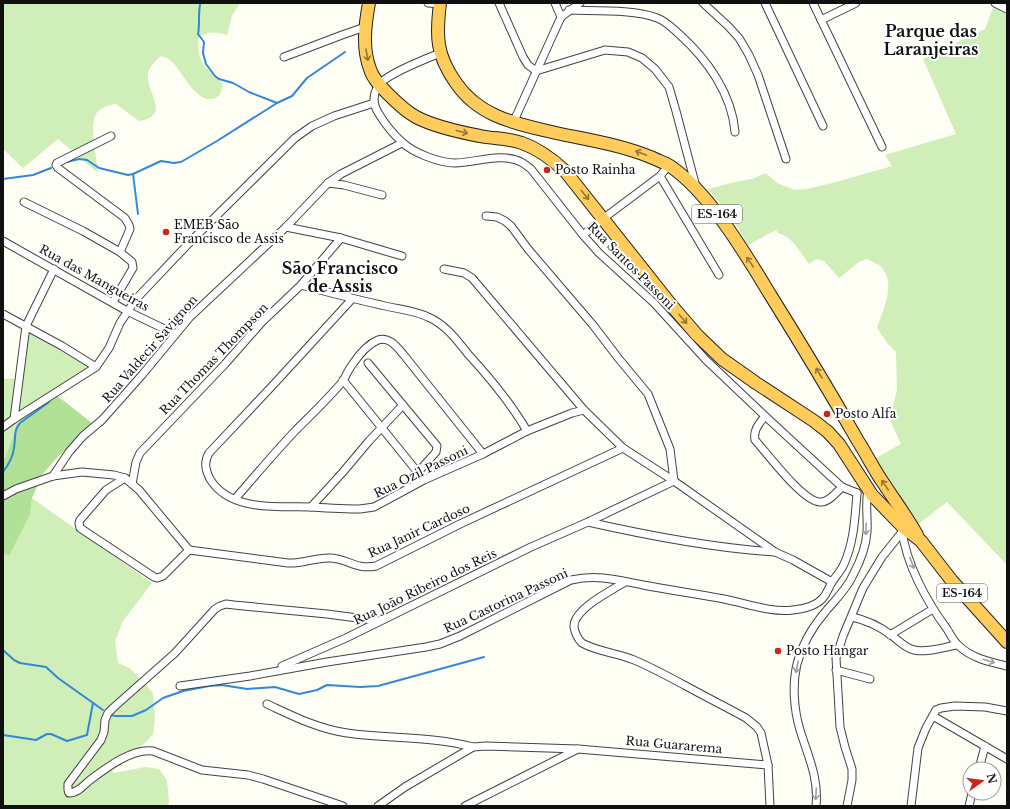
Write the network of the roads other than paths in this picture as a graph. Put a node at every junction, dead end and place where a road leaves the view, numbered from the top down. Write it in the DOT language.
graph roads {
  1 [pos="369,3"];
  2 [pos="436,3"];
  3 [pos="499,3"];
  4 [pos="555,3"];
  5 [pos="580,3"];
  6 [pos="703,3"];
  7 [pos="765,3"];
  8 [pos="813,3"];
  9 [pos="856,3"];
  10 [pos="995,3"];
  11 [pos="1007,9"];
  12 [pos="569,10"];
  13 [pos="562,17"];
  14 [pos="821,20"];
  15 [pos="365,27"];
  16 [pos="440,53"];
  17 [pos="284,57"];
  18 [pos="536,71"];
  19 [pos="379,85"];
  20 [pos="374,103"];
  21 [pos="513,123"];
  22 [pos="823,126"];
  23 [pos="735,132"];
  24 [pos="111,136"];
  25 [pos="402,143"];
  26 [pos="882,147"];
  27 [pos="786,159"];
  28 [pos="668,165"];
  29 [pos="660,176"];
  30 [pos="328,183"];
  31 [pos="696,190"];
  32 [pos="382,195"];
  33 [pos="24,202"];
  34 [pos="486,216"];
  35 [pos="604,218"];
  36 [pos="286,226"];
  37 [pos="583,235"];
  38 [pos="341,238"];
  39 [pos="3,241"];
  40 [pos="120,252"];
  41 [pos="402,256"];
  42 [pos="54,269"];
  43 [pos="444,269"];
  44 [pos="719,274"];
  45 [pos="301,285"];
  46 [pos="352,299"];
  47 [pos="113,302"];
  48 [pos="127,310"];
  49 [pos="3,314"];
  50 [pos="26,326"];
  51 [pos="175,334"];
  52 [pos="368,363"];
  53 [pos="96,367"];
  54 [pos="343,380"];
  55 [pos="403,405"];
  56 [pos="584,410"];
  57 [pos="764,416"];
  58 [pos="14,419"];
  59 [pos="3,427"];
  60 [pos="382,428"];
  61 [pos="528,431"];
  62 [pos="623,448"];
  63 [pos="483,454"];
  64 [pos="418,472"];
  65 [pos="53,476"];
  66 [pos="124,478"];
  67 [pos="424,480"];
  68 [pos="674,481"];
  69 [pos="132,484"];
  70 [pos="842,487"];
  71 [pos="863,489"];
  72 [pos="3,496"];
  73 [pos="894,498"];
  74 [pos="235,499"];
  75 [pos="880,504"];
  76 [pos="311,507"];
  77 [pos="588,522"];
  78 [pos="902,529"];
  79 [pos="921,541"];
  80 [pos="189,550"];
  81 [pos="776,552"];
  82 [pos="625,582"];
  83 [pos="832,582"];
  84 [pos="933,609"];
  85 [pos="852,617"];
  86 [pos="380,622"];
  87 [pos="890,635"];
  88 [pos="1007,642"];
  89 [pos="957,644"];
  90 [pos="1007,666"];
  91 [pos="836,670"];
  92 [pos="271,671"];
  93 [pos="870,679"];
  94 [pos="180,686"];
  95 [pos="267,704"];
  96 [pos="1007,711"];
  97 [pos="933,716"];
  98 [pos="985,746"];
  99 [pos="473,747"];
  100 [pos="578,749"];
  101 [pos="1007,759"];
  102 [pos="981,761"];
  103 [pos="768,765"];
  104 [pos="770,804"];
  105 [pos="343,806"];
  106 [pos="378,806"];
  107 [pos="465,806"];
  108 [pos="762,806"];
  109 [pos="816,806"];
  110 [pos="847,806"];
  111 [pos="911,806"];
  1 -- 15 [label="highway, ES-164"];
  2 -- 16 [label="highway, ES-164"];
  3 -- 18 [label="street"];
  4 -- 13 [label="street"];
  5 -- 12 [label="street"];
  6 -- 27 [label="street"];
  7 -- 22 [label="street"];
  8 -- 14 [label="street"];
  9 -- 14 [label="street"];
  10 -- 11 [label="street"];
  12 -- 13 [label="street"];
  12 -- 23 [label="street"];
  13 -- 18 [label="street"];
  14 -- 26 [label="street"];
  15 -- 17 [label="street"];
  15 -- 19 [label="highway, ES-164, one-way"];
  16 -- 19 [label="street"];
  16 -- 21 [label="highway, ES-164"];
  18 -- 21 [label="street"];
  18 -- 31 [label="street"];
  19 -- 20 [label="street"];
  19 -- 35 [label="highway, ES-164, one-way"];
  20 -- 25 [label="street, Rua Santos Passoni"];
  20 -- 48 [label="street"];
  28 -- 21 [label="highway, ES-164, one-way"];
  24 -- 40 [label="street"];
  25 -- 30 [label="street, Rua Valdecir Savignon"];
  25 -- 37 [label="street, Rua Santos Passoni"];
  28 -- 29 [label="street"];
  28 -- 31 [label="highway, ES-164"];
  29 -- 35 [label="street"];
  29 -- 44 [label="street"];
  30 -- 32 [label="street"];
  30 -- 36 [label="street, Rua Valdecir Savignon"];
  73 -- 31 [label="highway, ES-164, one-way"];
  33 -- 40 [label="street"];
  34 -- 68 [label="street"];
  35 -- 37 [label="street"];
  35 -- 71 [label="highway, ES-164, one-way"];
  36 -- 38 [label="street"];
  36 -- 51 [label="street, Rua Valdecir Savignon"];
  37 -- 57 [label="street, Rua Santos Passoni"];
  38 -- 41 [label="street"];
  38 -- 45 [label="street, Rua Thomas Thompson"];
  39 -- 42 [label="street, Rua das Mangueiras"];
  40 -- 47 [label="street"];
  42 -- 47 [label="street, Rua das Mangueiras"];
  42 -- 50 [label="street"];
  43 -- 56 [label="street"];
  45 -- 46 [label="street"];
  45 -- 69 [label="street, Rua Thomas Thompson"];
  46 -- 61 [label="street"];
  46 -- 74 [label="street, Rua Ozil Passoni"];
  47 -- 48 [label="street, Rua das Mangueiras"];
  48 -- 51 [label="street, Rua das Mangueiras"];
  48 -- 53 [label="street"];
  49 -- 50 [label="street"];
  50 -- 53 [label="street"];
  50 -- 58 [label="street"];
  51 -- 65 [label="street, Rua Valdecir Savignon"];
  52 -- 55 [label="street"];
  53 -- 58 [label="street"];
  54 -- 60 [label="street"];
  54 -- 63 [label="street"];
  54 -- 74 [label="street"];
  55 -- 60 [label="street"];
  55 -- 64 [label="street"];
  56 -- 61 [label="street, Rua Ozil Passoni"];
  56 -- 62 [label="street"];
  57 -- 70 [label="street, Rua Santos Passoni"];
  57 -- 70 [label="street"];
  58 -- 59 [label="street"];
  60 -- 64 [label="street"];
  60 -- 76 [label="street"];
  61 -- 63 [label="street, Rua Ozil Passoni"];
  62 -- 68 [label="street"];
  62 -- 80 [label="street, Rua Janir Cardoso"];
  63 -- 67 [label="street, Rua Ozil Passoni"];
  64 -- 67 [label="street"];
  65 -- 66 [label="street"];
  65 -- 72 [label="street"];
  66 -- 69 [label="street"];
  66 -- 80 [label="street"];
  67 -- 76 [label="street, Rua Ozil Passoni"];
  68 -- 77 [label="street, Rua João Ribeiro dos Reis"];
  68 -- 81 [label="street"];
  69 -- 80 [label="street"];
  70 -- 71 [label="street, Rua Santos Passoni"];
  71 -- 75 [label="highway, ES-164"];
  71 -- 83 [label="street, Rua Castorina Passoni"];
  71 -- 109 [label="street, one-way"];
  73 -- 75 [label="highway"];
  73 -- 79 [label="highway, ES-164"];
  74 -- 76 [label="street, Rua Ozil Passoni"];
  75 -- 78 [label="highway, ES-164"];
  77 -- 81 [label="street"];
  77 -- 86 [label="street, Rua João Ribeiro dos Reis"];
  78 -- 79 [label="highway, ES-164"];
  78 -- 84 [label="street, one-way"];
  78 -- 85 [label="street"];
  79 -- 88 [label="highway, ES-164"];
  81 -- 83 [label="street"];
  82 -- 83 [label="street, Rua Castorina Passoni"];
  82 -- 92 [label="street, Rua Castorina Passoni"];
  82 -- 103 [label="street"];
  84 -- 87 [label="street"];
  84 -- 89 [label="street"];
  85 -- 87 [label="street"];
  85 -- 91 [label="street"];
  86 -- 92 [label="street, Rua João Ribeiro dos Reis"];
  86 -- 105 [label="street"];
  87 -- 89 [label="street"];
  89 -- 90 [label="street, one-way"];
  91 -- 93 [label="street"];
  91 -- 110 [label="street"];
  92 -- 94 [label="street, Rua Castorina Passoni"];
  95 -- 99 [label="street"];
  96 -- 97 [label="street"];
  97 -- 98 [label="street"];
  97 -- 111 [label="street"];
  98 -- 101 [label="street"];
  98 -- 102 [label="street"];
  99 -- 100 [label="street, Rua Guararema"];
  99 -- 106 [label="street"];
  100 -- 103 [label="street, Rua Guararema"];
  100 -- 107 [label="street"];
  103 -- 104 [label="street"];
  104 -- 108 [label="street"];
}
